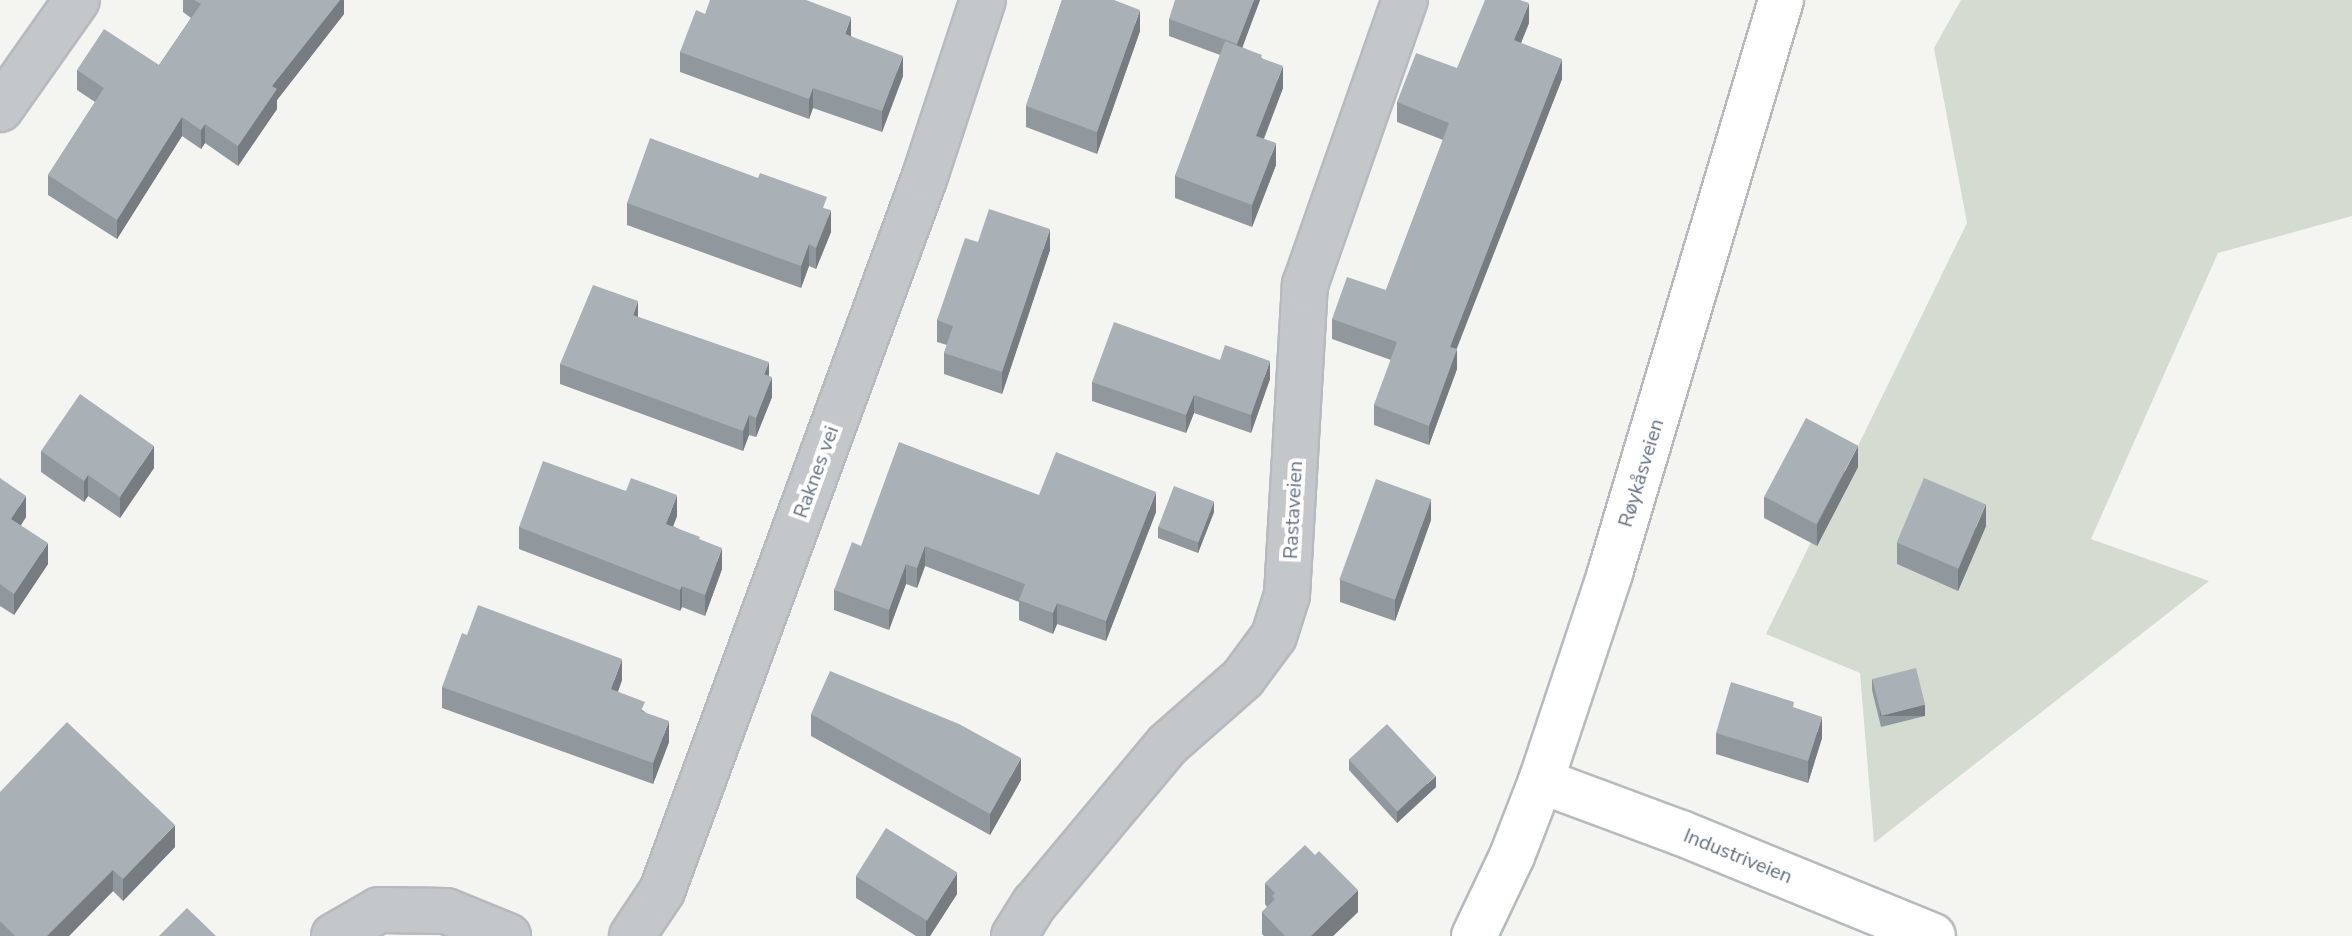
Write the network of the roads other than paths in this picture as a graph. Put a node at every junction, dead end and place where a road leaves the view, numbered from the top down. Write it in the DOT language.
graph roads {
  1 [pos="77,0"];
  2 [pos="983,0"];
  3 [pos="1405,0"];
  4 [pos="1781,0"];
  5 [pos="0,109"];
  6 [pos="1541,781"];
  7 [pos="334,936"];
  8 [pos="508,936"];
  9 [pos="632,936"];
  10 [pos="1014,936"];
  11 [pos="1474,936"];
  12 [pos="1933,936"];
  1 -- 5 [label="street"];
  2 -- 9 [label="street, Raknes vei"];
  3 -- 10 [label="street, Rastaveien"];
  4 -- 6 [label="main road, Røykåsveien"];
  6 -- 11 [label="main road, Røykåsveien"];
  6 -- 12 [label="main road, Industriveien"];
  7 -- 8 [label="street"];
}
